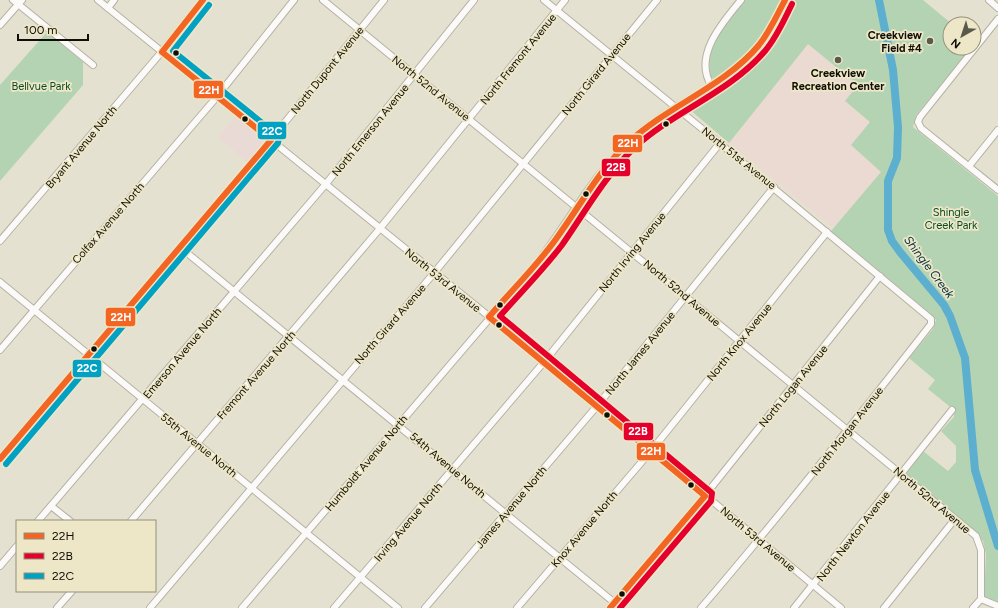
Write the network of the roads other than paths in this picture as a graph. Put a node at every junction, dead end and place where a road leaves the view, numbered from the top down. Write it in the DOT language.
graph roads {
  1 [pos="98,0"];
  2 [pos="114,0"];
  3 [pos="203,0"];
  4 [pos="294,0"];
  5 [pos="322,0"];
  6 [pos="384,0"];
  7 [pos="474,0"];
  8 [pos="544,0"];
  9 [pos="565,0"];
  10 [pos="657,0"];
  11 [pos="741,0"];
  12 [pos="785,0"];
  13 [pos="988,0"];
  14 [pos="17,1"];
  15 [pos="108,8"];
  16 [pos="998,8"];
  17 [pos="557,10"];
  18 [pos="998,19"];
  19 [pos="0,25"];
  20 [pos="360,30"];
  21 [pos="162,52"];
  22 [pos="612,55"];
  23 [pos="93,65"];
  24 [pos="414,75"];
  25 [pos="711,85"];
  26 [pos="217,96"];
  27 [pos="676,108"];
  28 [pos="469,119"];
  29 [pos="998,130"];
  30 [pos="271,140"];
  31 [pos="720,143"];
  32 [pos="523,164"];
  33 [pos="969,166"];
  34 [pos="325,185"];
  35 [pos="774,187"];
  36 [pos="998,190"];
  37 [pos="577,207"];
  38 [pos="380,229"];
  39 [pos="827,232"];
  40 [pos="0,241"];
  41 [pos="181,248"];
  42 [pos="632,252"];
  43 [pos="434,273"];
  44 [pos="880,276"];
  45 [pos="0,282"];
  46 [pos="234,291"];
  47 [pos="686,297"];
  48 [pos="34,310"];
  49 [pos="489,317"];
  50 [pos="931,319"];
  51 [pos="289,336"];
  52 [pos="740,341"];
  53 [pos="0,350"];
  54 [pos="89,355"];
  55 [pos="544,362"];
  56 [pos="343,380"];
  57 [pos="793,386"];
  58 [pos="143,399"];
  59 [pos="597,406"];
  60 [pos="952,410"];
  61 [pos="398,424"];
  62 [pos="847,430"];
  63 [pos="197,444"];
  64 [pos="651,451"];
  65 [pos="0,459"];
  66 [pos="453,469"];
  67 [pos="901,475"];
  68 [pos="251,488"];
  69 [pos="705,496"];
  70 [pos="51,506"];
  71 [pos="506,514"];
  72 [pos="955,519"];
  73 [pos="39,520"];
  74 [pos="69,520"];
  75 [pos="132,520"];
  76 [pos="307,532"];
  77 [pos="759,540"];
  78 [pos="16,547"];
  79 [pos="560,558"];
  80 [pos="0,566"];
  81 [pos="361,577"];
  82 [pos="813,586"];
  83 [pos="71,592"];
  84 [pos="980,599"];
  85 [pos="614,603"];
  86 [pos="998,606"];
  87 [pos="57,608"];
  88 [pos="150,608"];
  89 [pos="242,608"];
  90 [pos="334,608"];
  91 [pos="398,608"];
  92 [pos="425,608"];
  93 [pos="517,608"];
  94 [pos="610,608"];
  95 [pos="621,608"];
  96 [pos="700,608"];
  97 [pos="794,608"];
  98 [pos="841,608"];
  99 [pos="884,608"];
  100 [pos="973,608"];
  1 -- 15 [label="street, North 53rd Avenue"];
  2 -- 15 [label="street"];
  3 -- 21 [label="street, Bryant Avenue North"];
  4 -- 26 [label="street, Colfax Avenue North"];
  5 -- 20 [label="street, North 52nd Avenue"];
  6 -- 20 [label="street, North Dupont Avenue"];
  7 -- 24 [label="street, North Emerson Avenue"];
  8 -- 17 [label="street, North 51st Avenue"];
  9 -- 17 [label="street, North Fremont Avenue"];
  10 -- 22 [label="street, North Girard Avenue"];
  11 -- 25 [label="street"];
  12 -- 25 [label="street, Humboldt Avenue North"];
  13 -- 16 [label="street"];
  14 -- 19 [label="street"];
  14 -- 23 [label="street"];
  15 -- 21 [label="street, North 53rd Avenue"];
  17 -- 22 [label="street, North 51st Avenue"];
  17 -- 28 [label="street, North Fremont Avenue"];
  18 -- 33 [label="street"];
  20 -- 24 [label="street, North 52nd Avenue"];
  20 -- 30 [label="street, North Dupont Avenue"];
  21 -- 26 [label="street, North 53rd Avenue"];
  21 -- 40 [label="street, Bryant Avenue North"];
  22 -- 27 [label="street, North 51st Avenue"];
  22 -- 32 [label="street, North Girard Avenue"];
  24 -- 28 [label="street, North 52nd Avenue"];
  24 -- 34 [label="street, North Emerson Avenue"];
  25 -- 27 [label="street, Humboldt Avenue North"];
  26 -- 30 [label="street, North 53rd Avenue"];
  26 -- 48 [label="street, Colfax Avenue North"];
  27 -- 31 [label="street, North 51st Avenue"];
  27 -- 37 [label="street, Humboldt Avenue North"];
  28 -- 32 [label="street, North 52nd Avenue"];
  28 -- 38 [label="street, North Fremont Avenue"];
  29 -- 33 [label="street"];
  30 -- 34 [label="street, North 53rd Avenue"];
  30 -- 41 [label="street, North Dupont Avenue"];
  31 -- 35 [label="street, North 51st Avenue"];
  31 -- 42 [label="street, North Irving Avenue"];
  32 -- 37 [label="street, North 52nd Avenue"];
  32 -- 43 [label="street, North Girard Avenue"];
  33 -- 36 [label="street"];
  34 -- 38 [label="street, North 53rd Avenue"];
  34 -- 46 [label="street, Emerson Avenue North"];
  35 -- 39 [label="street, North 51st Avenue"];
  35 -- 47 [label="street, North James Avenue"];
  37 -- 42 [label="street, North 52nd Avenue"];
  37 -- 49 [label="street, Humboldt Avenue North"];
  38 -- 43 [label="street, North 53rd Avenue"];
  38 -- 51 [label="street, Fremont Avenue North"];
  39 -- 44 [label="street, North 51st Avenue"];
  39 -- 52 [label="street, North Knox Avenue"];
  41 -- 46 [label="street, 54th Avenue North"];
  41 -- 54 [label="street, North Dupont Avenue"];
  42 -- 47 [label="street, North 52nd Avenue"];
  42 -- 55 [label="street, North Irving Avenue"];
  43 -- 49 [label="street, North 53rd Avenue"];
  43 -- 56 [label="street, North Girard Avenue"];
  44 -- 50 [label="street, North 51st Avenue"];
  44 -- 57 [label="street, North Logan Avenue"];
  45 -- 48 [label="street, 55th Avenue North"];
  46 -- 51 [label="street, 54th Avenue North"];
  46 -- 58 [label="street, Emerson Avenue North"];
  47 -- 52 [label="street, North 52nd Avenue"];
  47 -- 59 [label="street, North James Avenue"];
  48 -- 53 [label="street, Colfax Avenue North"];
  48 -- 54 [label="street, 55th Avenue North"];
  49 -- 55 [label="street, North 53rd Avenue"];
  49 -- 61 [label="street, Humboldt Avenue North"];
  50 -- 62 [label="street, North Morgan Avenue"];
  51 -- 56 [label="street, 54th Avenue North"];
  51 -- 63 [label="street, Fremont Avenue North"];
  52 -- 57 [label="street, North 52nd Avenue"];
  52 -- 64 [label="street, North Knox Avenue"];
  54 -- 58 [label="street, 55th Avenue North"];
  54 -- 65 [label="street, North Dupont Avenue"];
  55 -- 59 [label="street, North 53rd Avenue"];
  55 -- 66 [label="street, Irving Avenue North"];
  56 -- 61 [label="street, 54th Avenue North"];
  56 -- 68 [label="street, North Girard Avenue"];
  57 -- 62 [label="street, North 52nd Avenue"];
  57 -- 69 [label="street, North Logan Avenue"];
  58 -- 63 [label="street, 55th Avenue North"];
  58 -- 70 [label="street, Emerson Avenue North"];
  59 -- 64 [label="street, North 53rd Avenue"];
  59 -- 71 [label="street, James Avenue North"];
  60 -- 67 [label="street, North Newton Avenue"];
  61 -- 66 [label="street, 54th Avenue North"];
  61 -- 76 [label="street, Humboldt Avenue North"];
  62 -- 67 [label="street, North 52nd Avenue"];
  62 -- 77 [label="street, North Morgan Avenue"];
  63 -- 68 [label="street, 55th Avenue North"];
  63 -- 75 [label="street, Fremont Avenue North"];
  64 -- 69 [label="street, North 53rd Avenue"];
  64 -- 79 [label="street, Knox Avenue North"];
  66 -- 71 [label="street, 54th Avenue North"];
  66 -- 81 [label="street, Irving Avenue North"];
  67 -- 72 [label="street, North 52nd Avenue"];
  67 -- 82 [label="street, North Newton Avenue"];
  68 -- 76 [label="street, 55th Avenue North"];
  68 -- 88 [label="street, North Girard Avenue"];
  69 -- 77 [label="street, North 53rd Avenue"];
  69 -- 85 [label="street, North Logan Avenue"];
  70 -- 73 [label="street, Emerson Avenue North"];
  70 -- 74 [label="street"];
  71 -- 79 [label="street, 54th Avenue North"];
  71 -- 92 [label="street, James Avenue North"];
  72 -- 84 [label="street, North 52nd Avenue"];
  72 -- 99 [label="street"];
  76 -- 81 [label="street, 55th Avenue North"];
  76 -- 89 [label="street, Humboldt Avenue North"];
  77 -- 82 [label="street, North 53rd Avenue"];
  77 -- 96 [label="street, North Morgan Avenue"];
  78 -- 80 [label="street"];
  79 -- 85 [label="street, 54th Avenue North"];
  79 -- 93 [label="street, Knox Avenue North"];
  81 -- 90 [label="street, Irving Avenue North"];
  81 -- 91 [label="street, 55th Avenue North"];
  82 -- 97 [label="street, North Newton Avenue"];
  82 -- 98 [label="street, North 53rd Avenue"];
  83 -- 87 [label="street"];
  84 -- 86 [label="street"];
  84 -- 100 [label="street"];
  85 -- 94 [label="street, North Logan Avenue"];
  85 -- 95 [label="street, 54th Avenue North"];
}
